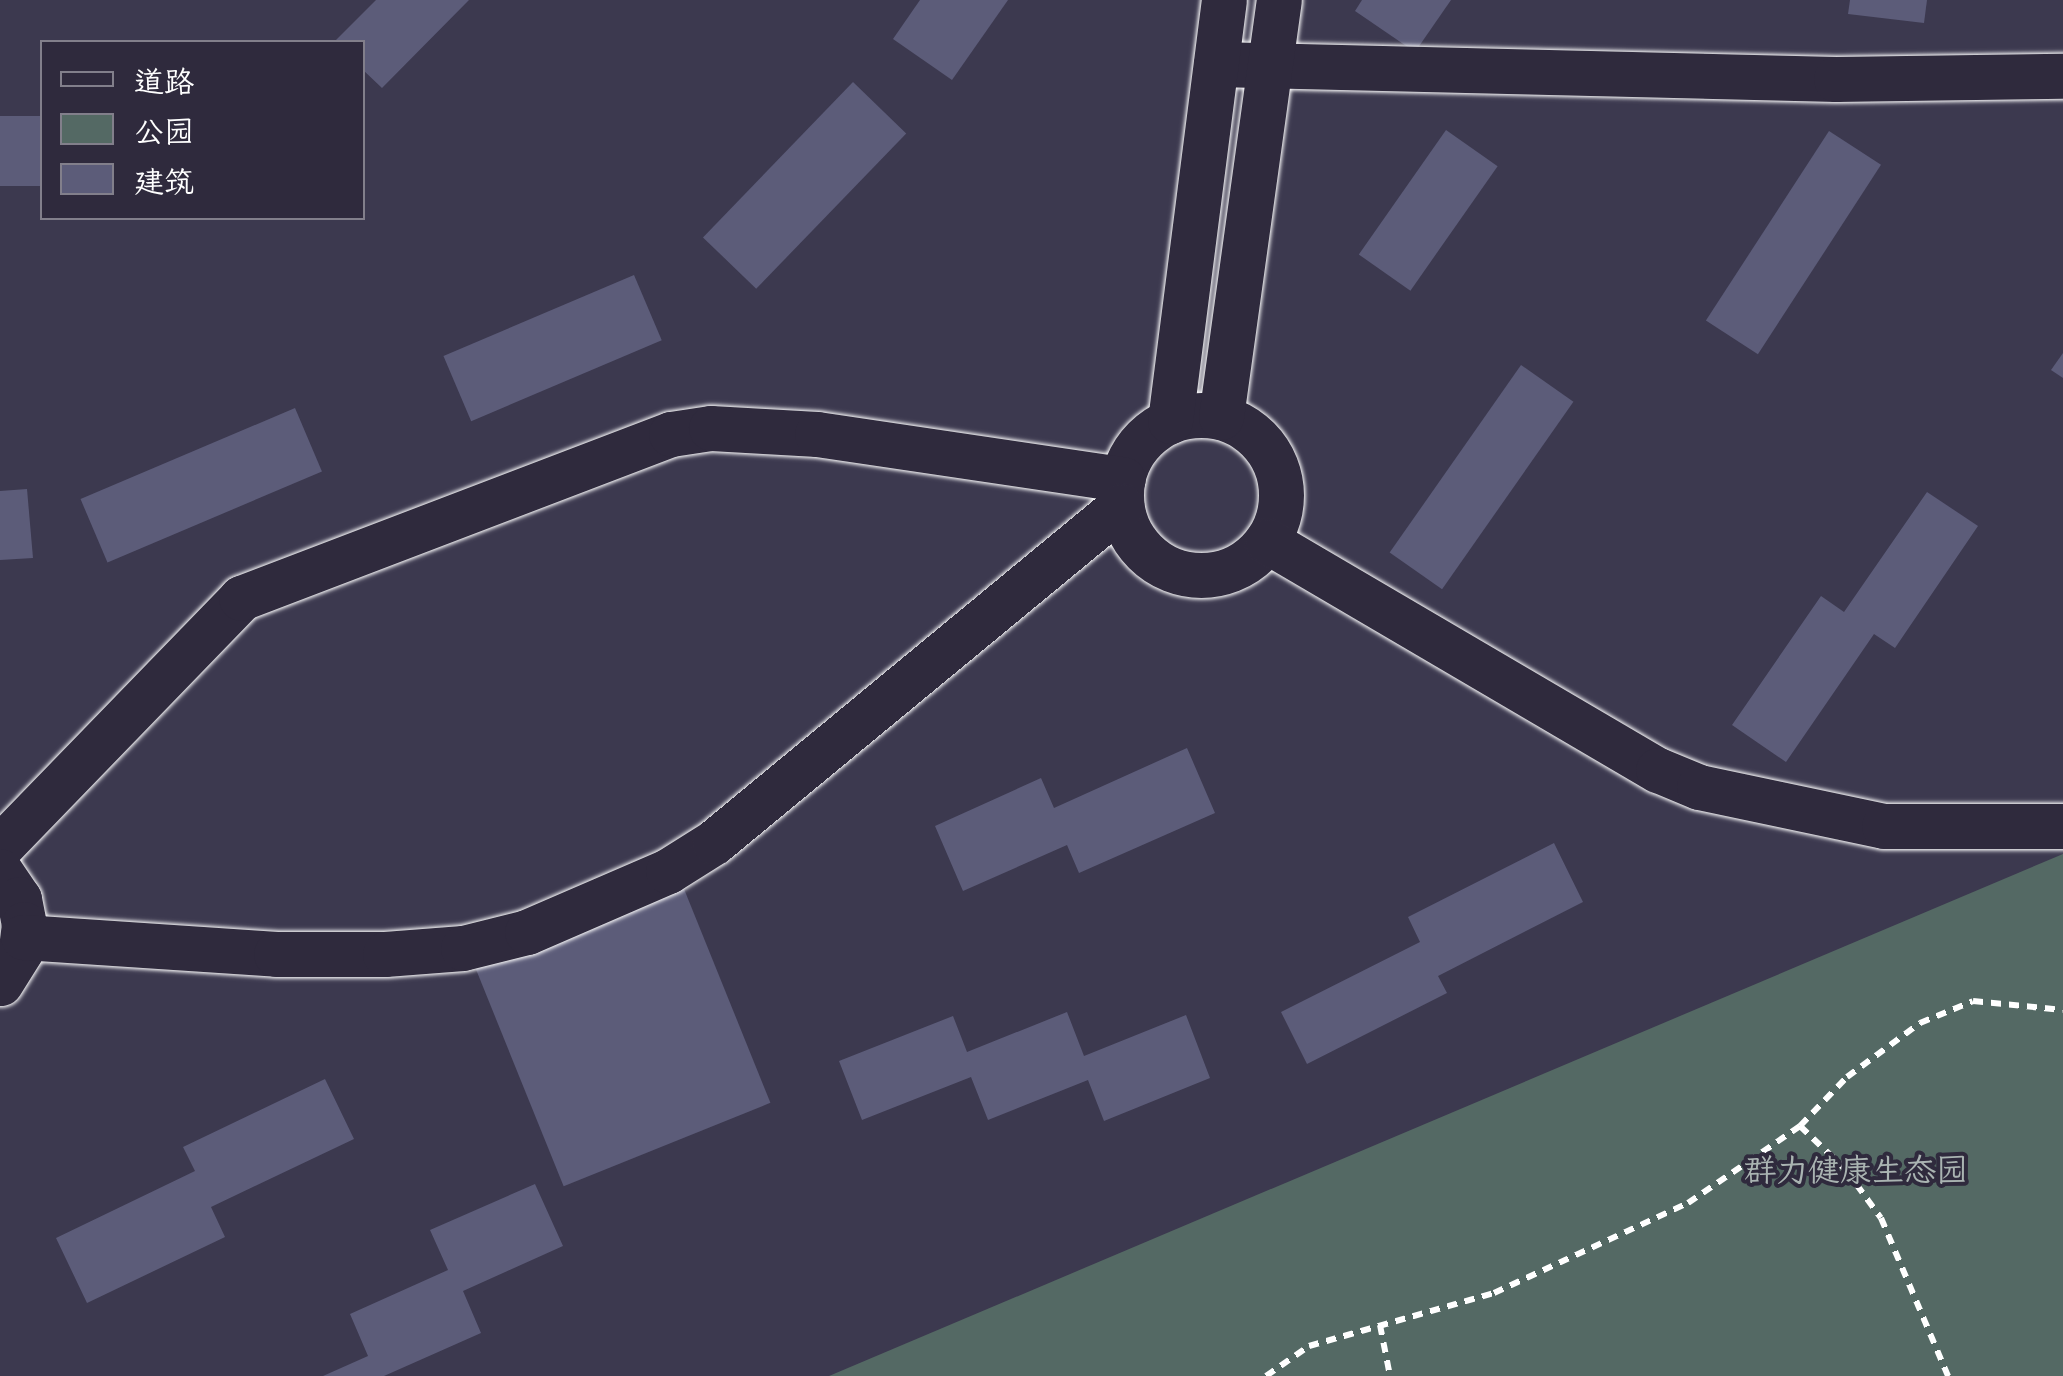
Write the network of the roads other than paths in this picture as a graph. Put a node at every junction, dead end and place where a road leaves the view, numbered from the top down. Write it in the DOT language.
graph roads {
  1 [pos="1224,0"];
  2 [pos="1279,0"];
  3 [pos="1216,64"];
  4 [pos="1270,66"];
  5 [pos="2063,76"];
  6 [pos="1220,417"];
  7 [pos="1170,421"];
  8 [pos="1122,493"];
  9 [pos="1266,541"];
  10 [pos="2063,826"];
  11 [pos="0,846"];
  12 [pos="0,871"];
  13 [pos="23,936"];
  14 [pos="0,983"];
  1 -- 3 [label="lane"];
  2 -- 4 [label="lane"];
  3 -- 4 [label="lane"];
  3 -- 7 [label="lane"];
  4 -- 5 [label="lane"];
  4 -- 6 [label="lane"];
  6 -- 7 [label="lane"];
  6 -- 9 [label="lane"];
  7 -- 8 [label="lane"];
  8 -- 9 [label="lane"];
  8 -- 11 [label="lane"];
  8 -- 13 [label="lane"];
  9 -- 10 [label="lane"];
  12 -- 13 [label="lane"];
  13 -- 14 [label="lane"];
}
